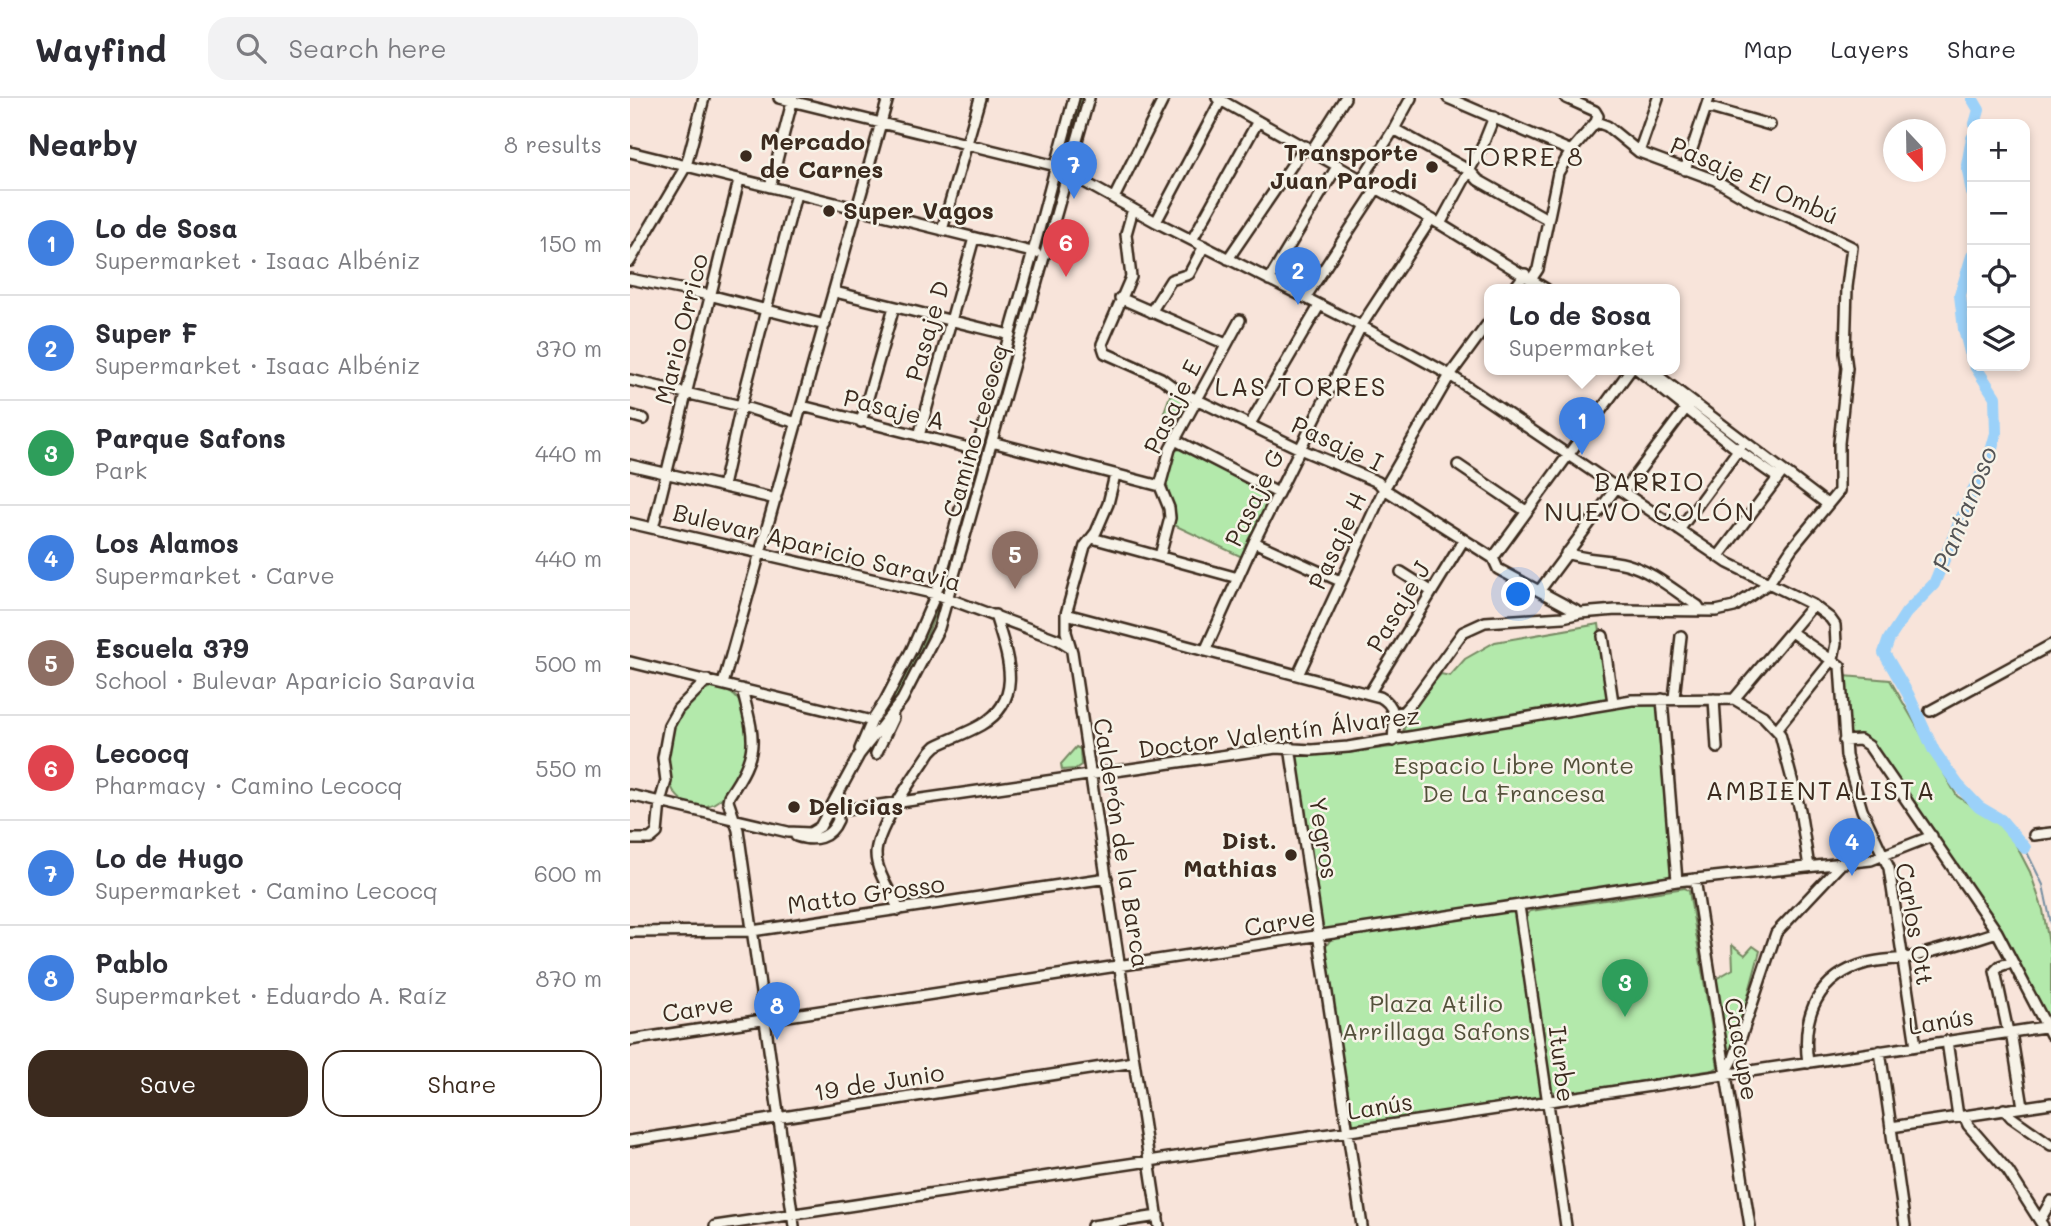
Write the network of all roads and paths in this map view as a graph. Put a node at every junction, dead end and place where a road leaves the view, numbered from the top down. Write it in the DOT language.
graph roads {
  1 [pos="704,98"];
  2 [pos="779,98"];
  3 [pos="888,98"];
  4 [pos="980,98"];
  5 [pos="1074,98"];
  6 [pos="1089,98"];
  7 [pos="1164,98"];
  8 [pos="1345,98"];
  9 [pos="1411,98"];
  10 [pos="1448,98"];
  11 [pos="1566,98"];
  12 [pos="1658,98"];
  13 [pos="1219,99"];
  14 [pos="793,100"];
  15 [pos="1580,101"];
  16 [pos="1708,103"];
  17 [pos="1494,117"];
  18 [pos="1258,121"];
  19 [pos="1596,122"];
  20 [pos="881,123"];
  21 [pos="1770,125"];
  22 [pos="1394,129"];
  23 [pos="967,144"];
  24 [pos="1309,148"];
  25 [pos="1571,151"];
  26 [pos="630,152"];
  27 [pos="1639,152"];
  28 [pos="1338,165"];
  29 [pos="686,166"];
  30 [pos="1055,166"];
  31 [pos="1685,170"];
  32 [pos="1470,171"];
  33 [pos="1068,173"];
  34 [pos="1362,179"];
  35 [pos="739,180"];
  36 [pos="770,187"];
  37 [pos="1377,188"];
  38 [pos="796,194"];
  39 [pos="1114,198"];
  40 [pos="858,209"];
  41 [pos="1133,209"];
  42 [pos="1547,219"];
  43 [pos="1156,222"];
  44 [pos="1436,222"];
  45 [pos="942,230"];
  46 [pos="974,238"];
  47 [pos="1192,240"];
  48 [pos="1204,246"];
  49 [pos="1033,252"];
  50 [pos="1045,255"];
  51 [pos="1228,259"];
  52 [pos="630,261"];
  53 [pos="1529,276"];
  54 [pos="630,279"];
  55 [pos="1269,280"];
  56 [pos="1520,284"];
  57 [pos="1539,284"];
  58 [pos="835,292"];
  59 [pos="709,295"];
  60 [pos="1120,298"];
  61 [pos="1305,298"];
  62 [pos="1319,306"];
  63 [pos="894,307"];
  64 [pos="765,310"];
  65 [pos="1151,312"];
  66 [pos="1240,320"];
  67 [pos="950,321"];
  68 [pos="825,325"];
  69 [pos="1362,326"];
  70 [pos="1484,329"];
  71 [pos="1010,335"];
  72 [pos="1226,344"];
  73 [pos="1450,375"];
  74 [pos="1626,375"];
  75 [pos="1646,375"];
  76 [pos="1656,375"];
  77 [pos="630,380"];
  78 [pos="686,393"];
  79 [pos="1197,399"];
  80 [pos="1688,404"];
  81 [pos="741,406"];
  82 [pos="802,406"];
  83 [pos="630,415"];
  84 [pos="644,419"];
  85 [pos="861,422"];
  86 [pos="797,423"];
  87 [pos="1250,424"];
  88 [pos="919,436"];
  89 [pos="1175,440"];
  90 [pos="1745,441"];
  91 [pos="992,442"];
  92 [pos="1300,449"];
  93 [pos="977,450"];
  94 [pos="1738,450"];
  95 [pos="1567,454"];
  96 [pos="630,465"];
  97 [pos="1458,465"];
  98 [pos="667,473"];
  99 [pos="1781,474"];
  100 [pos="1115,475"];
  101 [pos="723,486"];
  102 [pos="1160,486"];
  103 [pos="1384,489"];
  104 [pos="1620,490"];
  105 [pos="1278,493"];
  106 [pos="776,499"];
  107 [pos="1827,505"];
  108 [pos="1526,511"];
  109 [pos="630,523"];
  110 [pos="653,528"];
  111 [pos="1679,530"];
  112 [pos="1092,538"];
  113 [pos="1463,541"];
  114 [pos="1254,542"];
  115 [pos="760,553"];
  116 [pos="1566,553"];
  117 [pos="1160,556"];
  118 [pos="1718,557"];
  119 [pos="1493,558"];
  120 [pos="1401,572"];
  121 [pos="1238,578"];
  122 [pos="1340,581"];
  123 [pos="1769,583"];
  124 [pos="1541,590"];
  125 [pos="1431,591"];
  126 [pos="936,594"];
  127 [pos="949,599"];
  128 [pos="1813,606"];
  129 [pos="1701,611"];
  130 [pos="1580,613"];
  131 [pos="1066,614"];
  132 [pos="995,615"];
  133 [pos="1791,632"];
  134 [pos="1603,636"];
  135 [pos="1681,636"];
  136 [pos="2051,645"];
  137 [pos="1070,647"];
  138 [pos="1205,651"];
  139 [pos="1833,659"];
  140 [pos="630,662"];
  141 [pos="1298,675"];
  142 [pos="707,680"];
  143 [pos="723,684"];
  144 [pos="742,689"];
  145 [pos="1369,694"];
  146 [pos="1674,698"];
  147 [pos="1662,699"];
  148 [pos="1714,699"];
  149 [pos="1734,699"];
  150 [pos="1613,702"];
  151 [pos="895,711"];
  152 [pos="1930,711"];
  153 [pos="1394,715"];
  154 [pos="872,721"];
  155 [pos="1777,729"];
  156 [pos="1393,741"];
  157 [pos="1844,741"];
  158 [pos="1290,747"];
  159 [pos="1717,748"];
  160 [pos="876,754"];
  161 [pos="859,755"];
  162 [pos="1091,775"];
  163 [pos="630,795"];
  164 [pos="660,802"];
  165 [pos="896,803"];
  166 [pos="833,811"];
  167 [pos="734,819"];
  168 [pos="2051,833"];
  169 [pos="2034,835"];
  170 [pos="1932,836"];
  171 [pos="630,839"];
  172 [pos="1883,856"];
  173 [pos="1842,863"];
  174 [pos="1809,867"];
  175 [pos="1107,878"];
  176 [pos="1695,879"];
  177 [pos="1677,881"];
  178 [pos="1520,906"];
  179 [pos="899,910"];
  180 [pos="752,931"];
  181 [pos="630,932"];
  182 [pos="1997,933"];
  183 [pos="1318,937"];
  184 [pos="1902,958"];
  185 [pos="2012,962"];
  186 [pos="1120,967"];
  187 [pos="764,1018"];
  188 [pos="2049,1029"];
  189 [pos="2009,1032"];
  190 [pos="630,1040"];
  191 [pos="1947,1041"];
  192 [pos="1916,1046"];
  193 [pos="1880,1051"];
  194 [pos="1134,1062"];
  195 [pos="1808,1063"];
  196 [pos="1726,1075"];
  197 [pos="1547,1100"];
  198 [pos="2051,1103"];
  199 [pos="2023,1107"];
  200 [pos="2004,1109"];
  201 [pos="1961,1116"];
  202 [pos="778,1119"];
  203 [pos="1891,1127"];
  204 [pos="1347,1132"];
  205 [pos="630,1141"];
  206 [pos="2051,1145"];
  207 [pos="1149,1162"];
  208 [pos="2051,1201"];
  209 [pos="792,1215"];
  210 [pos="1158,1221"];
  211 [pos="2042,1223"];
  212 [pos="715,1226"];
  213 [pos="794,1226"];
  214 [pos="1092,1226"];
  215 [pos="1362,1226"];
  216 [pos="1566,1226"];
  217 [pos="1750,1226"];
  218 [pos="1905,1226"];
  1 -- 29 [label="street"];
  2 -- 14 [label="street"];
  3 -- 20 [label="street"];
  4 -- 23 [label="street"];
  5 -- 30 [label="street, Camino Lecocq"];
  6 -- 33 [label="street, Camino Lecocq"];
  7 -- 39 [label="street"];
  8 -- 24 [label="street"];
  9 -- 22 [label="street"];
  10 -- 17 [label="street"];
  11 -- 15 [label="street"];
  12 -- 27 [label="street"];
  13 -- 18 [label="street"];
  13 -- 43 [label="street"];
  14 -- 20 [label="street"];
  14 -- 36 [label="street"];
  15 -- 19 [label="street, Pasaje El Ombú"];
  16 -- 21 [label="street"];
  16 -- 31 [label="street"];
  17 -- 25 [label="street"];
  17 -- 32 [label="street, Pasaje G"];
  18 -- 24 [label="street"];
  18 -- 47 [label="street"];
  19 -- 25 [label="street"];
  19 -- 27 [label="street, Pasaje El Ombú"];
  20 -- 23 [label="street"];
  20 -- 40 [label="street"];
  22 -- 32 [label="street"];
  22 -- 34 [label="street"];
  23 -- 30 [label="street"];
  23 -- 45 [label="street"];
  24 -- 28 [label="street"];
  24 -- 51 [label="street"];
  25 -- 42 [label="street"];
  26 -- 29 [label="street"];
  27 -- 31 [label="street, Pasaje El Ombú"];
  28 -- 34 [label="street"];
  28 -- 55 [label="street"];
  29 -- 35 [label="street"];
  29 -- 52 [label="street"];
  30 -- 49 [label="street, Camino Lecocq"];
  31 -- 107 [label="street, Pasaje El Ombú"];
  32 -- 42 [label="street"];
  32 -- 44 [label="street, Pasaje G"];
  33 -- 39 [label="street"];
  33 -- 50 [label="street, Camino Lecocq"];
  34 -- 37 [label="street"];
  35 -- 36 [label="street"];
  35 -- 59 [label="street, Mario Orrico"];
  36 -- 38 [label="street"];
  37 -- 44 [label="street"];
  37 -- 61 [label="street"];
  38 -- 40 [label="street"];
  38 -- 64 [label="street"];
  39 -- 41 [label="street"];
  40 -- 45 [label="street"];
  40 -- 58 [label="street"];
  41 -- 43 [label="street"];
  41 -- 60 [label="street"];
  42 -- 53 [label="street"];
  43 -- 47 [label="street"];
  44 -- 53 [label="street"];
  44 -- 69 [label="street, Pasaje G"];
  45 -- 46 [label="street"];
  46 -- 49 [label="street"];
  46 -- 67 [label="street, Pasaje D"];
  47 -- 48 [label="street"];
  48 -- 51 [label="street"];
  48 -- 65 [label="street"];
  49 -- 50 [label="street"];
  49 -- 71 [label="street, Camino Lecocq"];
  50 -- 91 [label="street, Camino Lecocq"];
  51 -- 55 [label="street"];
  53 -- 56 [label="street"];
  53 -- 57 [label="street"];
  54 -- 59 [label="street"];
  55 -- 61 [label="street"];
  58 -- 63 [label="street"];
  58 -- 68 [label="street"];
  59 -- 64 [label="street"];
  59 -- 78 [label="street, Mario Orrico"];
  60 -- 65 [label="street"];
  60 -- 79 [label="street, Pasaje I"];
  61 -- 62 [label="street"];
  62 -- 69 [label="street"];
  62 -- 87 [label="street"];
  63 -- 67 [label="street"];
  63 -- 85 [label="street"];
  64 -- 68 [label="street"];
  64 -- 81 [label="street"];
  65 -- 72 [label="street"];
  66 -- 72 [label="street, Pasaje E"];
  67 -- 71 [label="street"];
  67 -- 88 [label="street, Pasaje D"];
  68 -- 82 [label="street"];
  69 -- 73 [label="street"];
  69 -- 92 [label="street, Pasaje G"];
  70 -- 73 [label="street, Pasaje H"];
  71 -- 93 [label="street, Camino Lecocq"];
  72 -- 79 [label="street, Pasaje E"];
  73 -- 95 [label="street"];
  73 -- 103 [label="street, Pasaje H"];
  74 -- 95 [label="street"];
  75 -- 80 [label="street"];
  76 -- 80 [label="street"];
  77 -- 78 [label="street"];
  78 -- 81 [label="street"];
  78 -- 98 [label="street, Mario Orrico"];
  79 -- 87 [label="street, Pasaje I"];
  79 -- 89 [label="street, Pasaje E"];
  80 -- 90 [label="street"];
  80 -- 94 [label="street"];
  80 -- 104 [label="street"];
  81 -- 86 [label="street"];
  81 -- 101 [label="street"];
  82 -- 85 [label="street, Pasaje A"];
  82 -- 86 [label="street"];
  83 -- 84 [label="street"];
  85 -- 88 [label="street, Pasaje A"];
  86 -- 106 [label="street"];
  87 -- 92 [label="street, Pasaje I"];
  88 -- 93 [label="street, Pasaje A"];
  89 -- 102 [label="street, Pasaje E"];
  89 -- 105 [label="street"];
  90 -- 94 [label="street"];
  90 -- 99 [label="street"];
  91 -- 100 [label="street"];
  91 -- 127 [label="street, Camino Lecocq"];
  92 -- 103 [label="street, Pasaje I"];
  92 -- 105 [label="street, Pasaje G"];
  93 -- 126 [label="street, Camino Lecocq"];
  94 -- 99 [label="street"];
  94 -- 111 [label="street"];
  95 -- 104 [label="street"];
  95 -- 108 [label="street"];
  96 -- 98 [label="street"];
  97 -- 108 [label="street"];
  98 -- 101 [label="street"];
  98 -- 110 [label="street, Mario Orrico"];
  99 -- 107 [label="street"];
  99 -- 118 [label="street"];
  100 -- 102 [label="street"];
  100 -- 112 [label="street, Calderón de la Barca"];
  101 -- 106 [label="street"];
  102 -- 117 [label="street, Pasaje E"];
  103 -- 113 [label="street, Pasaje I"];
  103 -- 122 [label="street, Pasaje H"];
  104 -- 111 [label="street"];
  104 -- 116 [label="street"];
  105 -- 114 [label="street, Pasaje G"];
  106 -- 115 [label="street"];
  107 -- 123 [label="street"];
  108 -- 119 [label="street"];
  109 -- 110 [label="street, Bulevar Aparicio Saravia"];
  110 -- 115 [label="street, Bulevar Aparicio Saravia"];
  111 -- 118 [label="street"];
  112 -- 117 [label="street"];
  112 -- 131 [label="street, Calderón de la Barca"];
  113 -- 119 [label="street, Pasaje I"];
  113 -- 125 [label="street, Pasaje J"];
  114 -- 121 [label="street, Pasaje G"];
  114 -- 122 [label="street"];
  115 -- 126 [label="street, Bulevar Aparicio Saravia"];
  115 -- 143 [label="street"];
  116 -- 124 [label="street"];
  116 -- 129 [label="street"];
  117 -- 121 [label="street"];
  118 -- 123 [label="street"];
  119 -- 124 [label="street, Pasaje I"];
  120 -- 125 [label="street"];
  121 -- 138 [label="street, Pasaje G"];
  122 -- 141 [label="street, Pasaje H"];
  123 -- 128 [label="street"];
  123 -- 129 [label="street"];
  124 -- 130 [label="street, Pasaje I"];
  125 -- 145 [label="street, Pasaje J"];
  126 -- 127 [label="street, Bulevar Aparicio Saravia"];
  126 -- 154 [label="street, Camino Lecocq"];
  127 -- 132 [label="street, Bulevar Aparicio Saravia"];
  127 -- 151 [label="street, Camino Lecocq"];
  128 -- 133 [label="street"];
  128 -- 139 [label="street, Carlos Ott"];
  129 -- 130 [label="street"];
  130 -- 153 [label="street"];
  131 -- 137 [label="street, Calderón de la Barca"];
  131 -- 138 [label="street"];
  132 -- 137 [label="street, Bulevar Aparicio Saravia"];
  132 -- 165 [label="street"];
  133 -- 139 [label="street"];
  133 -- 149 [label="street"];
  134 -- 150 [label="street"];
  135 -- 146 [label="street"];
  136 -- 152 [label="street"];
  137 -- 162 [label="street, Calderón de la Barca"];
  138 -- 141 [label="street"];
  139 -- 155 [label="street"];
  139 -- 157 [label="street, Carlos Ott"];
  140 -- 142 [label="street"];
  141 -- 145 [label="street"];
  142 -- 143 [label="street"];
  142 -- 164 [label="street"];
  143 -- 144 [label="street"];
  144 -- 154 [label="street"];
  144 -- 167 [label="street"];
  145 -- 153 [label="street"];
  146 -- 147 [label="street, Doctor Valentín Álvarez"];
  146 -- 148 [label="street, Doctor Valentín Álvarez"];
  147 -- 150 [label="street, Doctor Valentín Álvarez"];
  147 -- 177 [label="street"];
  148 -- 149 [label="street, Doctor Valentín Álvarez"];
  148 -- 159 [label="street"];
  149 -- 155 [label="street"];
  150 -- 156 [label="street, Doctor Valentín Álvarez"];
  151 -- 160 [label="street"];
  151 -- 161 [label="street, Camino Lecocq"];
  153 -- 156 [label="street"];
  154 -- 161 [label="street, Camino Lecocq"];
  155 -- 174 [label="street"];
  156 -- 158 [label="street, Doctor Valentín Álvarez"];
  157 -- 170 [label="street"];
  157 -- 172 [label="street, Carlos Ott"];
  158 -- 162 [label="street, Doctor Valentín Álvarez"];
  158 -- 183 [label="street, Yegros"];
  161 -- 166 [label="street, Camino Lecocq"];
  162 -- 165 [label="street, Doctor Valentín Álvarez"];
  162 -- 175 [label="street, Calderón de la Barca"];
  163 -- 164 [label="street"];
  164 -- 167 [label="street"];
  164 -- 171 [label="street"];
  165 -- 166 [label="street, Doctor Valentín Álvarez"];
  165 -- 179 [label="street"];
  166 -- 167 [label="street"];
  167 -- 180 [label="street"];
  168 -- 169 [label="street"];
  170 -- 172 [label="street, Carve"];
  170 -- 182 [label="street"];
  172 -- 173 [label="street, Carve"];
  172 -- 184 [label="street, Carlos Ott"];
  173 -- 174 [label="street, Carve"];
  173 -- 196 [label="street"];
  174 -- 176 [label="street, Carve"];
  175 -- 179 [label="street, Matto Grosso"];
  175 -- 186 [label="street, Calderón de la Barca"];
  176 -- 177 [label="street, Carve"];
  176 -- 196 [label="street, Caacupe"];
  177 -- 178 [label="street, Carve"];
  178 -- 183 [label="street, Carve"];
  178 -- 197 [label="street, Iturbe"];
  179 -- 180 [label="street, Matto Grosso"];
  180 -- 181 [label="street, Matto Grosso"];
  180 -- 187 [label="street"];
  182 -- 184 [label="street"];
  182 -- 185 [label="street"];
  183 -- 186 [label="street, Carve"];
  183 -- 204 [label="street, Yegros"];
  184 -- 192 [label="street, Carlos Ott"];
  184 -- 195 [label="street"];
  185 -- 188 [label="street"];
  185 -- 189 [label="street"];
  186 -- 187 [label="street, Carve"];
  186 -- 194 [label="street, Calderón de la Barca"];
  187 -- 190 [label="street, Carve"];
  187 -- 202 [label="street"];
  188 -- 189 [label="street, Lanús"];
  189 -- 191 [label="street, Lanús"];
  189 -- 199 [label="street"];
  191 -- 192 [label="street, Lanús"];
  191 -- 201 [label="street"];
  192 -- 193 [label="street, Lanús"];
  193 -- 195 [label="street, Lanús"];
  193 -- 203 [label="street"];
  194 -- 202 [label="street, 19 de Junio"];
  194 -- 207 [label="street, Calderón de la Barca"];
  195 -- 196 [label="street, Lanús"];
  196 -- 197 [label="street, Lanús"];
  196 -- 217 [label="street, Caacupe"];
  197 -- 204 [label="street, Lanús"];
  197 -- 216 [label="street, Iturbe"];
  198 -- 199 [label="street"];
  199 -- 200 [label="street"];
  200 -- 201 [label="street"];
  200 -- 206 [label="street"];
  201 -- 203 [label="street"];
  201 -- 211 [label="street"];
  202 -- 205 [label="street, 19 de Junio"];
  202 -- 209 [label="street"];
  203 -- 218 [label="street"];
  204 -- 207 [label="street, Lanús"];
  204 -- 215 [label="street, Yegros"];
  207 -- 209 [label="street, Lanús"];
  207 -- 210 [label="street, Calderón de la Barca"];
  208 -- 211 [label="street"];
  209 -- 212 [label="street, Lanús"];
  209 -- 213 [label="street"];
  210 -- 214 [label="street"];
}
